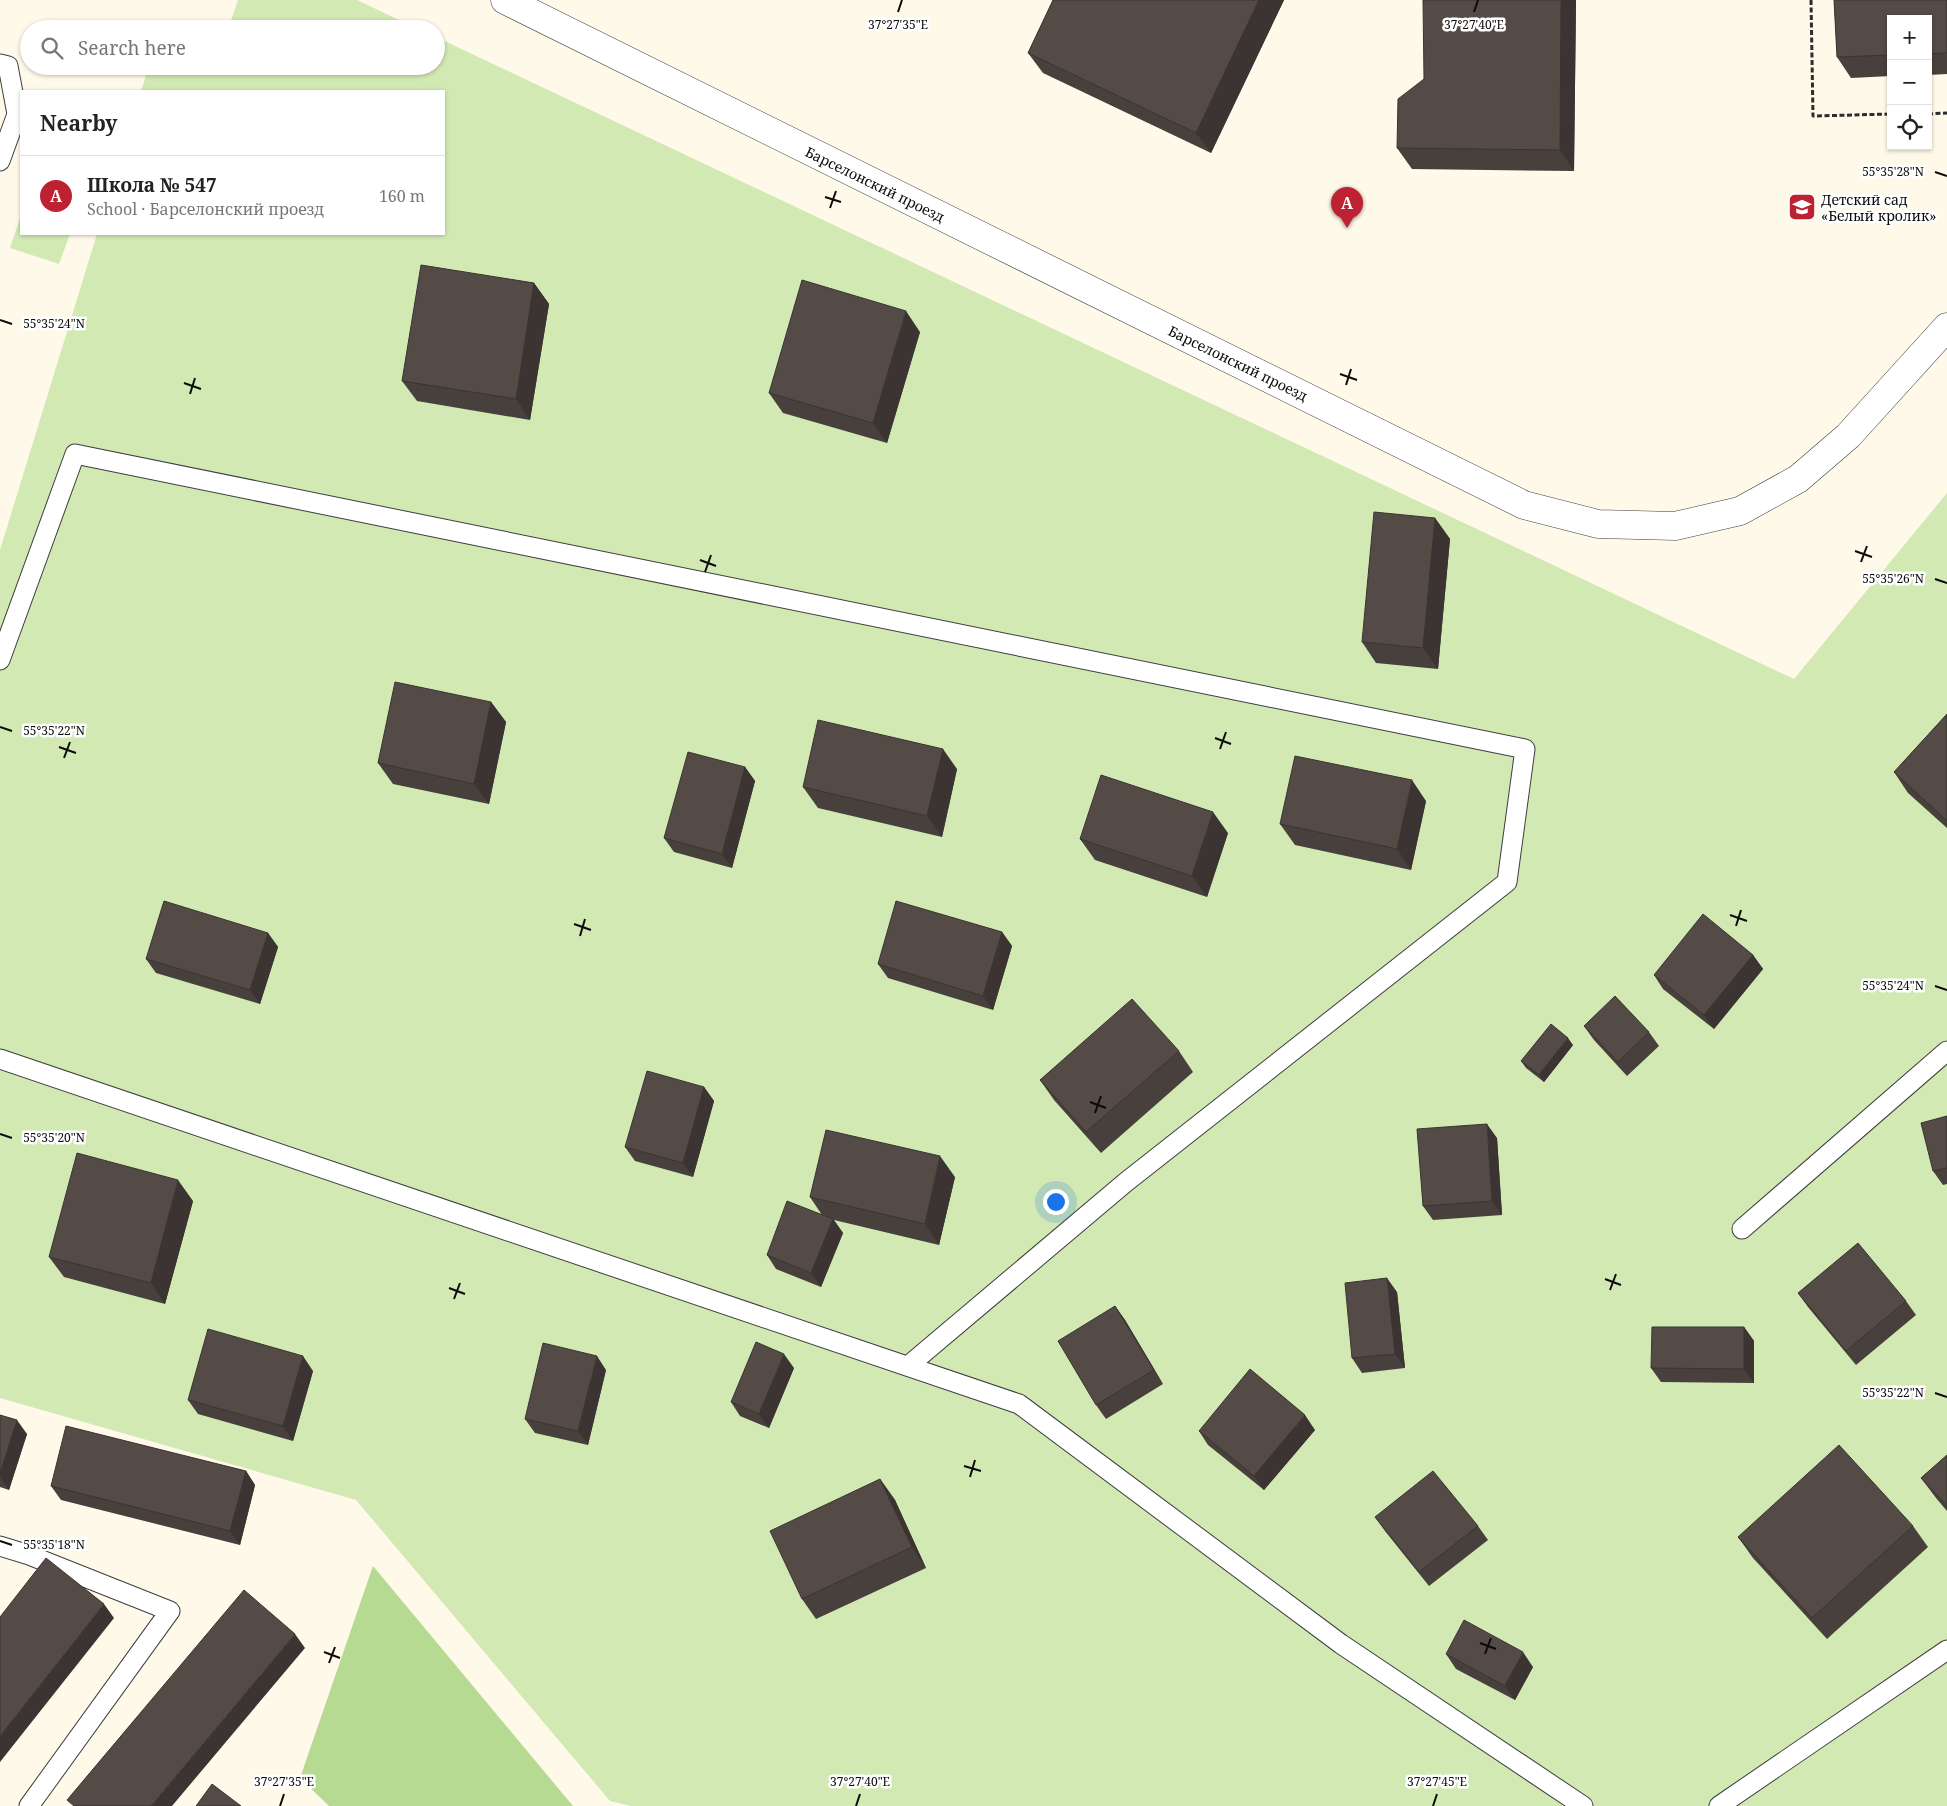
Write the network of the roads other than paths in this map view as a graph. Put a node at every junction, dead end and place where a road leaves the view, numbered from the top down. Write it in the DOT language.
graph roads {
  1 [pos="504,0"];
  2 [pos="0,64"];
  3 [pos="0,161"];
  4 [pos="1947,327"];
  5 [pos="0,660"];
  6 [pos="1947,1051"];
  7 [pos="0,1059"];
  8 [pos="1742,1229"];
  9 [pos="908,1366"];
  10 [pos="0,1546"];
  11 [pos="1947,1650"];
  12 [pos="30,1806"];
  13 [pos="1583,1806"];
  14 [pos="1719,1806"];
  1 -- 4 [label="street, Барселонский проезд"];
  2 -- 3 [label="lane"];
  5 -- 9 [label="lane"];
  6 -- 8 [label="lane"];
  7 -- 9 [label="lane"];
  9 -- 13 [label="lane"];
  10 -- 12 [label="lane"];
  11 -- 14 [label="lane"];
}
